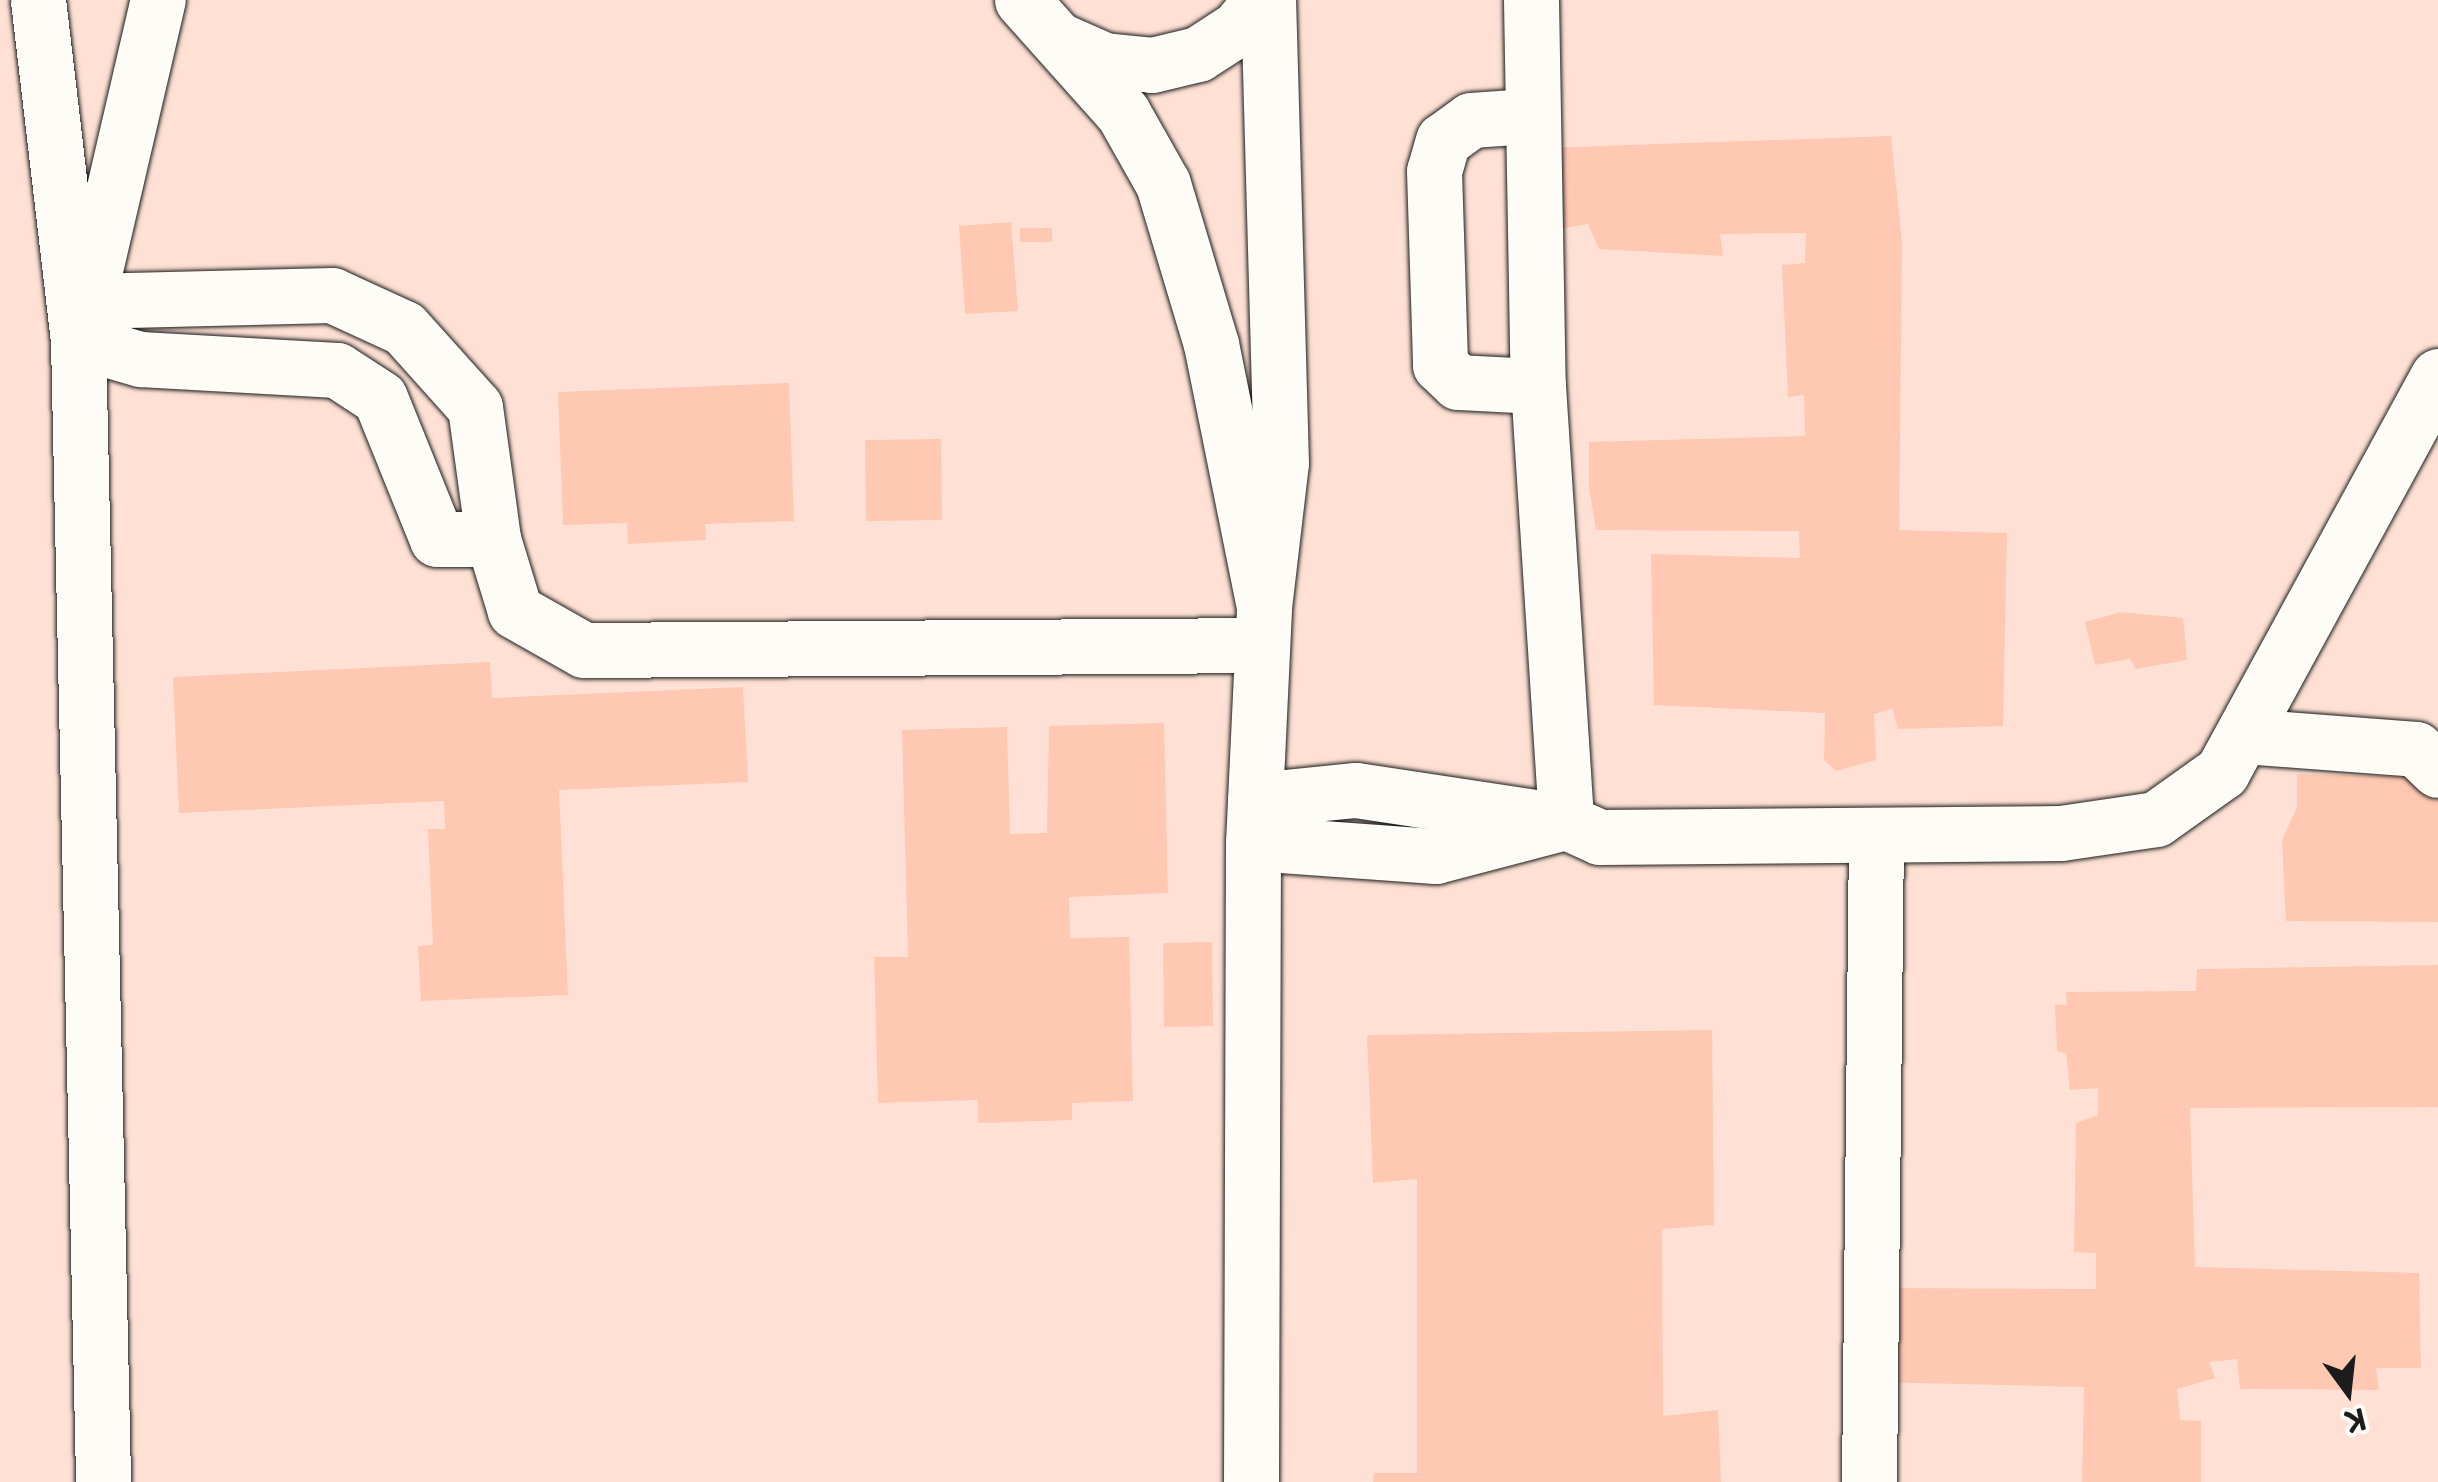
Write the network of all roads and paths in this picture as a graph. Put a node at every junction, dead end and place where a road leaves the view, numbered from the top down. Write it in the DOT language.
graph roads {
  1 [pos="38,0"];
  2 [pos="158,0"];
  3 [pos="1260,0"];
  4 [pos="1268,0"];
  5 [pos="1531,0"];
  6 [pos="1025,12"];
  7 [pos="1528,116"];
  8 [pos="82,321"];
  9 [pos="2438,376"];
  10 [pos="1538,386"];
  11 [pos="493,538"];
  12 [pos="1263,626"];
  13 [pos="2244,736"];
  14 [pos="2438,770"];
  15 [pos="1254,821"];
  16 [pos="1566,822"];
  17 [pos="1876,838"];
  18 [pos="102,1482"];
  19 [pos="1251,1482"];
  20 [pos="1869,1482"];
  1 -- 8 [label="street"];
  2 -- 8 [label="street"];
  3 -- 6 [label="street"];
  4 -- 12 [label="street"];
  5 -- 7 [label="street"];
  6 -- 12 [label="street"];
  7 -- 10 [label="street"];
  7 -- 10 [label="street"];
  8 -- 11 [label="street"];
  8 -- 11 [label="street"];
  8 -- 18 [label="street"];
  9 -- 13 [label="street"];
  10 -- 16 [label="street"];
  11 -- 12 [label="street"];
  12 -- 15 [label="street"];
  13 -- 14 [label="street"];
  13 -- 17 [label="street"];
  15 -- 16 [label="street"];
  15 -- 19 [label="street"];
  16 -- 17 [label="street"];
  17 -- 20 [label="street"];
}
